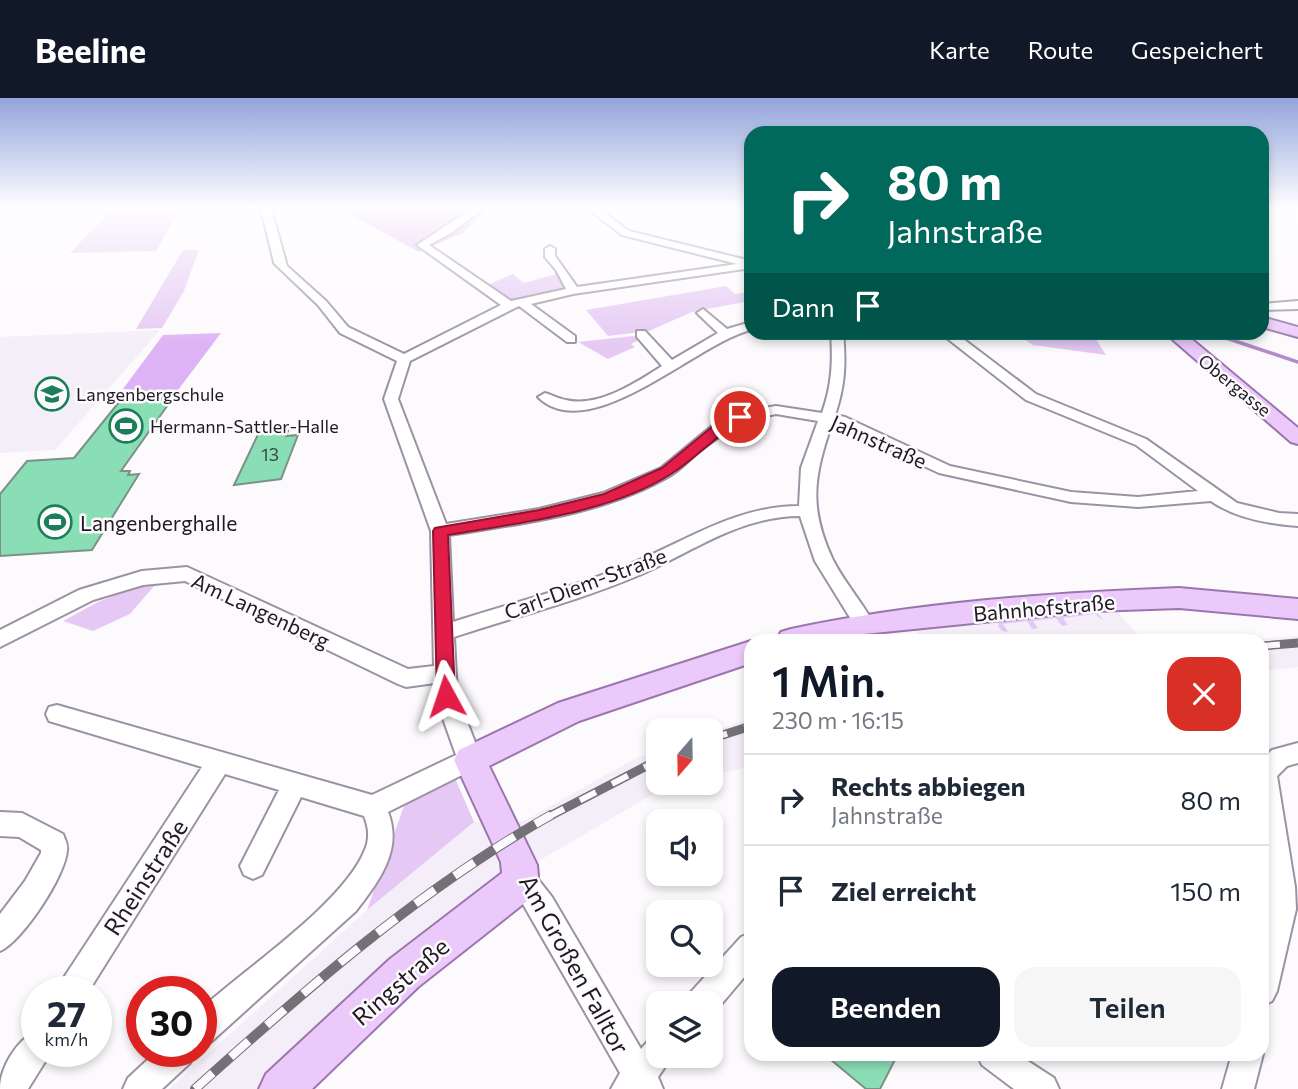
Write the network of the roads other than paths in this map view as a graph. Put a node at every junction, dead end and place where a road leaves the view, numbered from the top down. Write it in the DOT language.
graph roads {
  1 [pos="277,254"];
  2 [pos="434,254"];
  3 [pos="550,254"];
  4 [pos="712,254"];
  5 [pos="744,262"];
  6 [pos="744,265"];
  7 [pos="573,291"];
  8 [pos="515,303"];
  9 [pos="1298,305"];
  10 [pos="1269,307"];
  11 [pos="703,313"];
  12 [pos="1269,324"];
  13 [pos="744,328"];
  14 [pos="1298,332"];
  15 [pos="725,333"];
  16 [pos="641,334"];
  17 [pos="571,339"];
  18 [pos="837,340"];
  19 [pos="956,340"];
  20 [pos="1179,340"];
  21 [pos="404,359"];
  22 [pos="671,367"];
  23 [pos="545,397"];
  24 [pos="826,416"];
  25 [pos="1298,438"];
  26 [pos="1216,495"];
  27 [pos="807,511"];
  28 [pos="1298,520"];
  29 [pos="440,531"];
  30 [pos="1298,609"];
  31 [pos="864,624"];
  32 [pos="442,633"];
  33 [pos="818,634"];
  34 [pos="0,639"];
  35 [pos="744,654"];
  36 [pos="443,674"];
  37 [pos="57,714"];
  38 [pos="1298,753"];
  39 [pos="470,760"];
  40 [pos="219,762"];
  41 [pos="1269,767"];
  42 [pos="296,783"];
  43 [pos="373,807"];
  44 [pos="1269,809"];
  45 [pos="0,824"];
  46 [pos="253,866"];
  47 [pos="521,878"];
  48 [pos="0,937"];
  49 [pos="744,955"];
  50 [pos="1269,962"];
  51 [pos="81,976"];
  52 [pos="712,991"];
  53 [pos="217,1015"];
  54 [pos="1002,1061"];
  55 [pos="1245,1061"];
  56 [pos="23,1067"];
  57 [pos="162,1067"];
  58 [pos="642,1077"];
  59 [pos="9,1089"];
  60 [pos="139,1089"];
  61 [pos="281,1089"];
  62 [pos="1043,1089"];
  63 [pos="1238,1089"];
  1 -- 21 [label="street"];
  2 -- 8 [label="street"];
  3 -- 7 [label="street"];
  4 -- 5 [label="street"];
  6 -- 7 [label="street"];
  7 -- 8 [label="street"];
  8 -- 17 [label="street"];
  8 -- 21 [label="street"];
  9 -- 10 [label="street"];
  11 -- 15 [label="street"];
  12 -- 14 [label="main road"];
  13 -- 15 [label="street"];
  15 -- 22 [label="street"];
  16 -- 22 [label="street"];
  18 -- 24 [label="street"];
  19 -- 26 [label="street"];
  20 -- 25 [label="main road, Obergasse"];
  21 -- 29 [label="street"];
  22 -- 23 [label="street"];
  24 -- 26 [label="street, Jahnstraße"];
  24 -- 27 [label="street"];
  24 -- 29 [label="street, Jahnstraße"];
  26 -- 28 [label="street"];
  27 -- 31 [label="street"];
  27 -- 32 [label="street, Carl-Diem-Straße"];
  29 -- 32 [label="street"];
  30 -- 31 [label="main road, Bahnhofstraße"];
  31 -- 33 [label="main road, Bahnhofstraße"];
  32 -- 36 [label="street"];
  34 -- 36 [label="street, Am Langenberg"];
  35 -- 39 [label="main road"];
  36 -- 39 [label="street"];
  37 -- 40 [label="street"];
  38 -- 41 [label="street"];
  39 -- 43 [label="street"];
  39 -- 47 [label="main road, Am Großen Falltor"];
  40 -- 42 [label="street"];
  40 -- 51 [label="street, Rheinstraße"];
  42 -- 43 [label="street"];
  42 -- 46 [label="street"];
  43 -- 53 [label="street"];
  44 -- 50 [label="street"];
  45 -- 48 [label="street"];
  47 -- 58 [label="street, Am Großen Falltor"];
  47 -- 61 [label="main road, Ringstraße"];
  49 -- 52 [label="street"];
  54 -- 62 [label="street"];
  55 -- 63 [label="street"];
  56 -- 59 [label="street"];
  57 -- 60 [label="street"];
}
